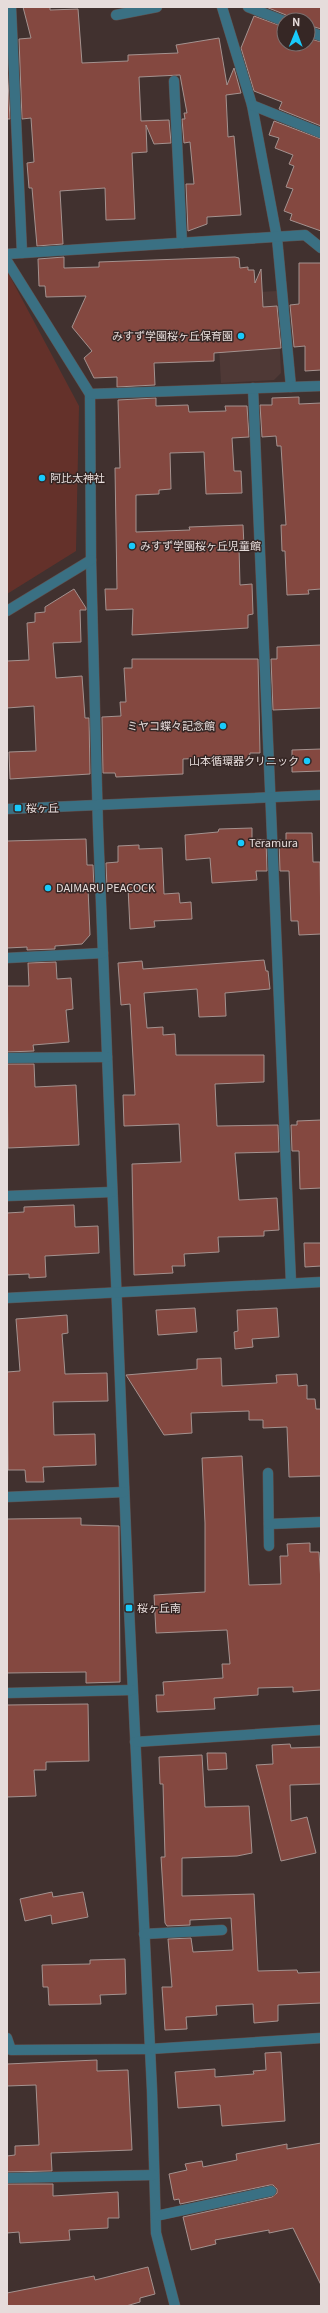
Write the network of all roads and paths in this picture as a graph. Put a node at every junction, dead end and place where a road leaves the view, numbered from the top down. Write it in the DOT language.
graph roads {
  1 [pos="11,7"];
  2 [pos="157,7"];
  3 [pos="222,7"];
  4 [pos="248,7"];
  5 [pos="116,15"];
  6 [pos="276,19"];
  7 [pos="174,81"];
  8 [pos="252,105"];
  9 [pos="321,133"];
  10 [pos="278,238"];
  11 [pos="182,243"];
  12 [pos="321,248"];
  13 [pos="22,253"];
  14 [pos="7,254"];
  15 [pos="7,261"];
  16 [pos="321,386"];
  17 [pos="291,387"];
  18 [pos="253,388"];
  19 [pos="90,394"];
  20 [pos="91,560"];
  21 [pos="7,611"];
  22 [pos="321,795"];
  23 [pos="270,798"];
  24 [pos="98,805"];
  25 [pos="7,809"];
  26 [pos="103,953"];
  27 [pos="7,958"];
  28 [pos="107,1057"];
  29 [pos="7,1058"];
  30 [pos="112,1192"];
  31 [pos="7,1196"];
  32 [pos="321,1282"];
  33 [pos="291,1283"];
  34 [pos="116,1292"];
  35 [pos="7,1298"];
  36 [pos="268,1473"];
  37 [pos="124,1492"];
  38 [pos="7,1497"];
  39 [pos="321,1522"];
  40 [pos="269,1524"];
  41 [pos="269,1546"];
  42 [pos="132,1690"];
  43 [pos="7,1693"];
  44 [pos="321,1730"];
  45 [pos="135,1742"];
  46 [pos="222,1930"];
  47 [pos="144,1934"];
  48 [pos="7,2038"];
  49 [pos="321,2038"];
  50 [pos="150,2049"];
  51 [pos="154,2175"];
  52 [pos="7,2178"];
  53 [pos="271,2191"];
  54 [pos="156,2216"];
  55 [pos="175,2306"];
  1 -- 13 [label="street"];
  2 -- 5 [label="street"];
  3 -- 8 [label="street"];
  4 -- 6 [label="street"];
  7 -- 11 [label="street"];
  8 -- 9 [label="street"];
  8 -- 10 [label="street"];
  10 -- 11 [label="street"];
  10 -- 12 [label="street"];
  10 -- 17 [label="street"];
  11 -- 13 [label="street"];
  13 -- 14 [label="street"];
  15 -- 19 [label="street"];
  16 -- 17 [label="street"];
  17 -- 18 [label="street"];
  18 -- 19 [label="street"];
  18 -- 23 [label="street"];
  19 -- 20 [label="street"];
  20 -- 21 [label="street"];
  20 -- 24 [label="street"];
  22 -- 23 [label="street"];
  23 -- 24 [label="street"];
  23 -- 33 [label="street"];
  24 -- 25 [label="street"];
  24 -- 26 [label="street"];
  26 -- 27 [label="street"];
  26 -- 28 [label="street"];
  28 -- 29 [label="street"];
  28 -- 30 [label="street"];
  30 -- 31 [label="street"];
  30 -- 34 [label="street"];
  32 -- 33 [label="street"];
  33 -- 34 [label="street"];
  34 -- 35 [label="street"];
  34 -- 37 [label="street"];
  36 -- 40 [label="street"];
  37 -- 38 [label="street"];
  37 -- 42 [label="street"];
  39 -- 40 [label="street"];
  40 -- 41 [label="street"];
  42 -- 43 [label="street"];
  42 -- 45 [label="street"];
  44 -- 45 [label="street"];
  45 -- 47 [label="street"];
  46 -- 47 [label="street"];
  47 -- 50 [label="street"];
  48 -- 50 [label="street"];
  49 -- 50 [label="street"];
  50 -- 51 [label="street"];
  51 -- 52 [label="street"];
  51 -- 54 [label="street"];
  53 -- 54 [label="street"];
  54 -- 55 [label="street"];
}
